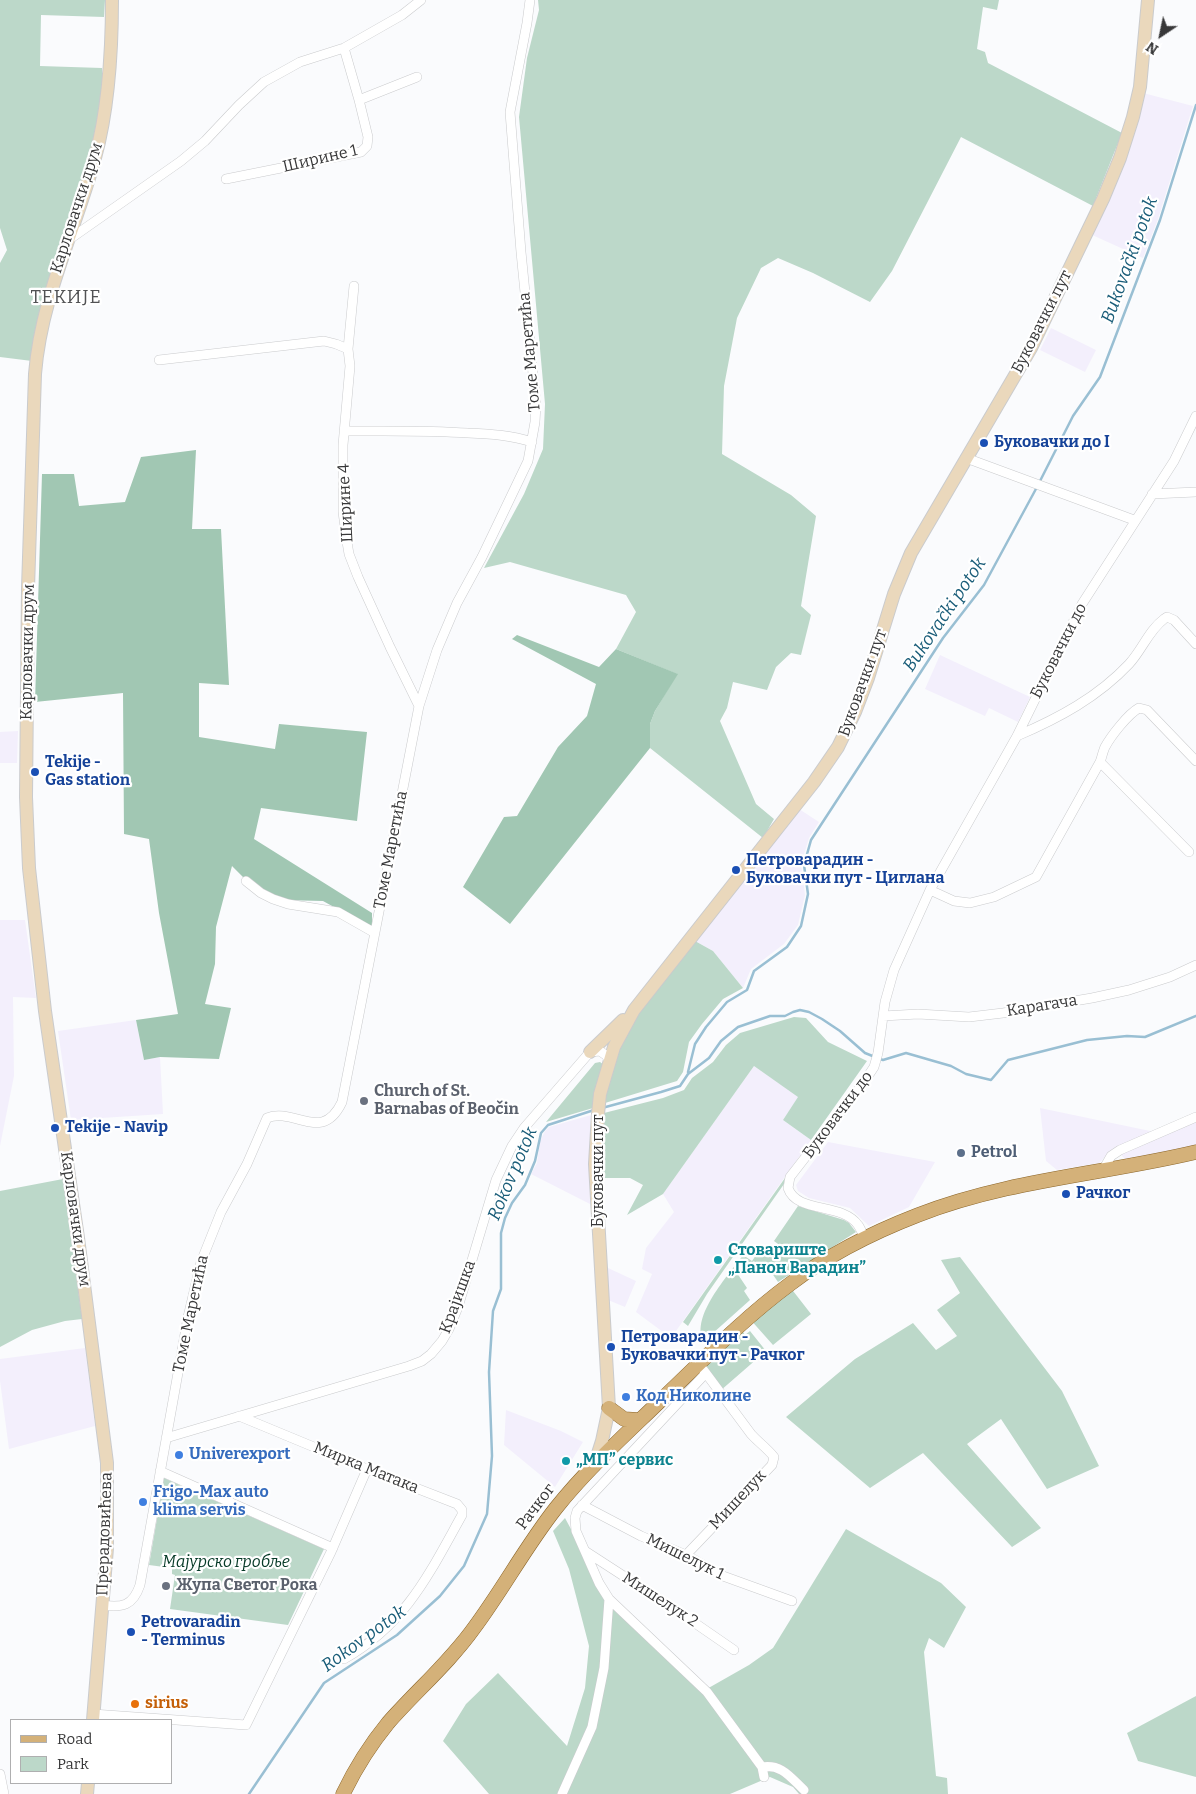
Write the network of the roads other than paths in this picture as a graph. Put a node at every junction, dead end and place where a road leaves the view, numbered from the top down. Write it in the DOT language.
graph roads {
  1 [pos="112,0"];
  2 [pos="421,0"];
  3 [pos="530,0"];
  4 [pos="1148,0"];
  5 [pos="344,48"];
  6 [pos="417,77"];
  7 [pos="359,100"];
  8 [pos="226,179"];
  9 [pos="66,241"];
  10 [pos="354,286"];
  11 [pos="348,349"];
  12 [pos="159,360"];
  13 [pos="1196,416"];
  14 [pos="344,431"];
  15 [pos="532,442"];
  16 [pos="966,458"];
  17 [pos="1196,492"];
  18 [pos="1152,494"];
  19 [pos="1134,520"];
  20 [pos="1196,644"];
  21 [pos="419,706"];
  22 [pos="1017,736"];
  23 [pos="1196,761"];
  24 [pos="1100,762"];
  25 [pos="1189,852"];
  26 [pos="246,881"];
  27 [pos="930,890"];
  28 [pos="375,933"];
  29 [pos="1196,965"];
  30 [pos="634,1010"];
  31 [pos="883,1016"];
  32 [pos="590,1052"];
  33 [pos="609,1062"];
  34 [pos="1196,1117"];
  35 [pos="1196,1152"];
  36 [pos="1103,1170"];
  37 [pos="865,1239"];
  38 [pos="92,1349"];
  39 [pos="702,1368"];
  40 [pos="609,1408"];
  41 [pos="239,1416"];
  42 [pos="640,1420"];
  43 [pos="166,1438"];
  44 [pos="594,1466"];
  45 [pos="367,1469"];
  46 [pos="160,1471"];
  47 [pos="582,1506"];
  48 [pos="333,1548"];
  49 [pos="585,1551"];
  50 [pos="686,1555"];
  51 [pos="609,1599"];
  52 [pos="792,1601"];
  53 [pos="102,1605"];
  54 [pos="734,1650"];
  55 [pos="344,1659"];
  56 [pos="93,1717"];
  57 [pos="131,1719"];
  58 [pos="172,1721"];
  59 [pos="762,1767"];
  60 [pos="0,1774"];
  61 [pos="764,1777"];
  62 [pos="804,1790"];
  63 [pos="4,1794"];
  64 [pos="343,1794"];
  65 [pos="562,1794"];
  1 -- 9 [label="main road, Карловачки друм"];
  2 -- 5 [label="street"];
  3 -- 15 [label="street, Томе Маретића"];
  4 -- 16 [label="main road, Буковачки пут"];
  5 -- 7 [label="street"];
  5 -- 9 [label="street"];
  6 -- 7 [label="street"];
  7 -- 8 [label="street, Ширине 1"];
  9 -- 38 [label="main road, Карловачки друм"];
  10 -- 11 [label="street, Ширине 4"];
  11 -- 12 [label="street"];
  11 -- 14 [label="street, Ширине 4"];
  13 -- 18 [label="street, Буковачки до"];
  14 -- 15 [label="street"];
  14 -- 21 [label="street, Ширине 4"];
  15 -- 21 [label="street, Томе Маретића"];
  16 -- 19 [label="street"];
  16 -- 30 [label="main road, Буковачки пут"];
  17 -- 18 [label="street"];
  18 -- 19 [label="street, Буковачки до"];
  19 -- 22 [label="street, Буковачки до"];
  20 -- 22 [label="street"];
  21 -- 28 [label="street, Томе Маретића"];
  22 -- 27 [label="street, Буковачки до"];
  23 -- 24 [label="street"];
  24 -- 25 [label="street"];
  24 -- 27 [label="street"];
  26 -- 28 [label="street"];
  27 -- 31 [label="street, Буковачки до"];
  28 -- 43 [label="street, Томе Маретића"];
  29 -- 31 [label="street, Карагача"];
  30 -- 32 [label="main road"];
  30 -- 33 [label="main road, Буковачки пут"];
  31 -- 37 [label="street, Буковачки до"];
  32 -- 33 [label="street"];
  32 -- 41 [label="street, Крајишка"];
  33 -- 40 [label="main road, Буковачки пут"];
  34 -- 36 [label="street"];
  35 -- 36 [label="main road, Рачког"];
  36 -- 37 [label="main road, Рачког"];
  37 -- 39 [label="main road, Рачког"];
  38 -- 53 [label="main road, Прерадовићева"];
  39 -- 42 [label="main road, Рачког"];
  39 -- 47 [label="street"];
  39 -- 50 [label="street, Мишелук"];
  40 -- 42 [label="main road"];
  40 -- 44 [label="main road, Буковачки пут"];
  41 -- 43 [label="street, Крајишка"];
  41 -- 45 [label="street, Мирка Матака"];
  42 -- 44 [label="main road, Рачког"];
  43 -- 46 [label="street, Томе Маретића"];
  44 -- 64 [label="main road, Рачког"];
  45 -- 48 [label="street"];
  45 -- 55 [label="street, Мирка Матака"];
  46 -- 48 [label="street"];
  46 -- 53 [label="street, Томе Маретића"];
  47 -- 49 [label="street"];
  47 -- 50 [label="street, Мишелук 1"];
  48 -- 58 [label="street"];
  49 -- 51 [label="street"];
  49 -- 54 [label="street, Мишелук 2"];
  50 -- 52 [label="street, Мишелук 1"];
  51 -- 59 [label="street"];
  51 -- 65 [label="street"];
  53 -- 56 [label="main road, Прерадовићева"];
  56 -- 57 [label="street"];
  59 -- 61 [label="street"];
  59 -- 62 [label="street"];
  60 -- 63 [label="street"];
}
